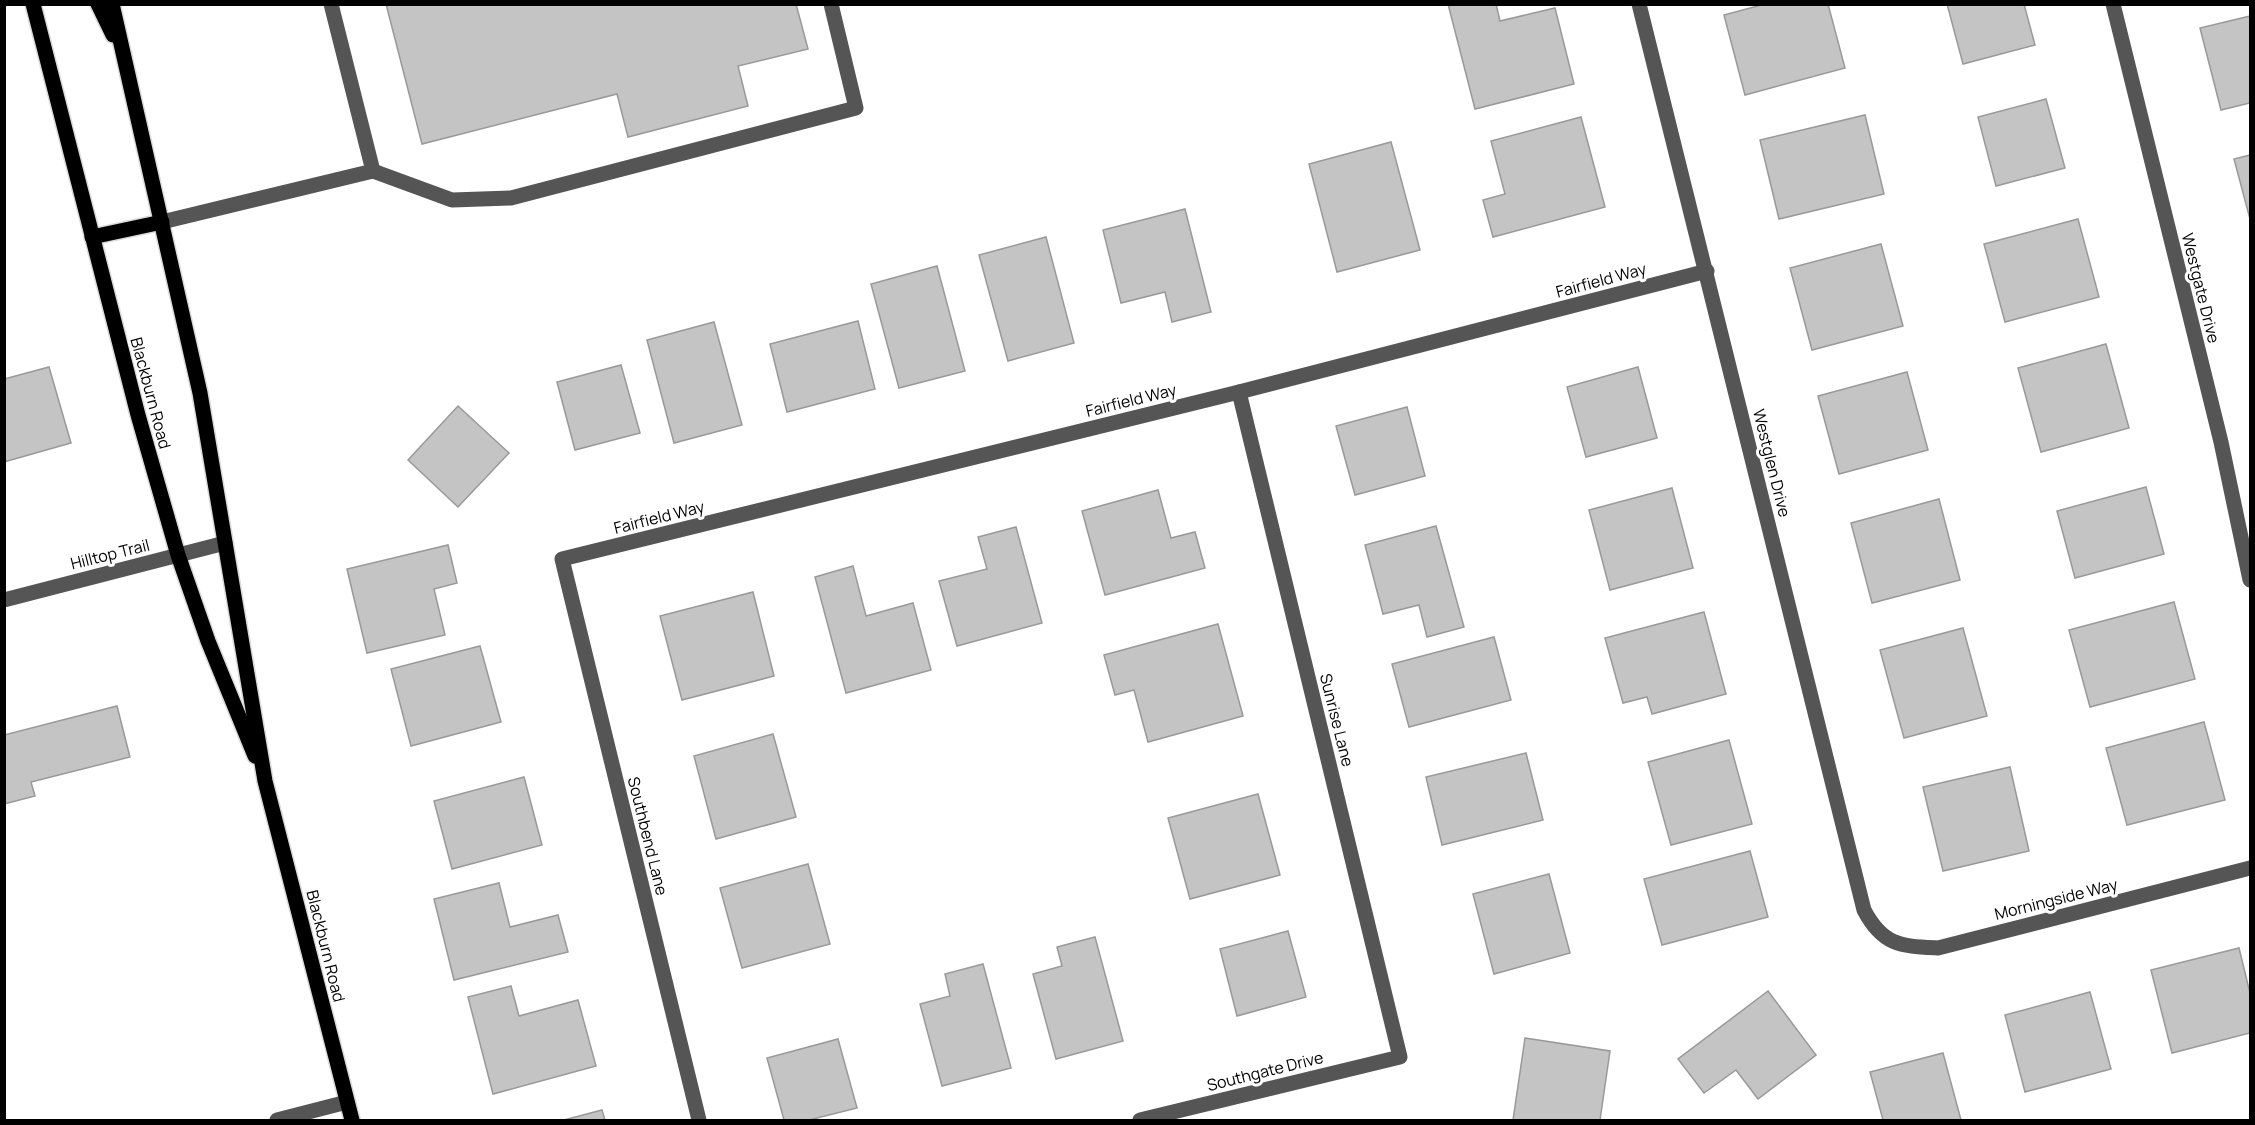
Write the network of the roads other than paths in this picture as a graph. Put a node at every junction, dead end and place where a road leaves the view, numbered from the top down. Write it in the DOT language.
graph roads {
  1 [pos="33,4"];
  2 [pos="98,4"];
  3 [pos="112,4"];
  4 [pos="331,4"];
  5 [pos="831,4"];
  6 [pos="1639,4"];
  7 [pos="2113,4"];
  8 [pos="126,59"];
  9 [pos="373,171"];
  10 [pos="162,222"];
  11 [pos="92,237"];
  12 [pos="1707,271"];
  13 [pos="1239,392"];
  14 [pos="225,543"];
  15 [pos="178,555"];
  16 [pos="562,559"];
  17 [pos="2250,579"];
  18 [pos="4,600"];
  19 [pos="265,781"];
  20 [pos="2250,868"];
  21 [pos="1874,929"];
  22 [pos="1400,1057"];
  23 [pos="347,1102"];
  24 [pos="277,1120"];
  25 [pos="352,1120"];
  26 [pos="699,1120"];
  27 [pos="1140,1120"];
  1 -- 11 [label="main road, Blackburn Road"];
  2 -- 8 [label="main road"];
  3 -- 8 [label="main road, Blackburn Road"];
  4 -- 9 [label="street"];
  5 -- 9 [label="street"];
  6 -- 12 [label="street, Westglen Drive"];
  7 -- 17 [label="street, Westgate Drive"];
  8 -- 10 [label="main road, Blackburn Road"];
  9 -- 10 [label="street"];
  10 -- 11 [label="main road"];
  10 -- 14 [label="main road, Blackburn Road"];
  11 -- 15 [label="main road, Blackburn Road"];
  12 -- 13 [label="street, Fairfield Way"];
  12 -- 21 [label="street, Westglen Drive"];
  13 -- 16 [label="street, Fairfield Way"];
  13 -- 22 [label="street, Sunrise Lane"];
  14 -- 15 [label="street, Hilltop Trail"];
  14 -- 19 [label="main road, Blackburn Road"];
  15 -- 18 [label="street, Hilltop Trail"];
  15 -- 19 [label="main road, Blackburn Road"];
  16 -- 26 [label="street, Southbend Lane"];
  19 -- 23 [label="main road, Blackburn Road"];
  20 -- 21 [label="street, Morningside Way"];
  22 -- 27 [label="street, Southgate Drive"];
  23 -- 24 [label="street"];
  23 -- 25 [label="main road, Blackburn Road"];
}
